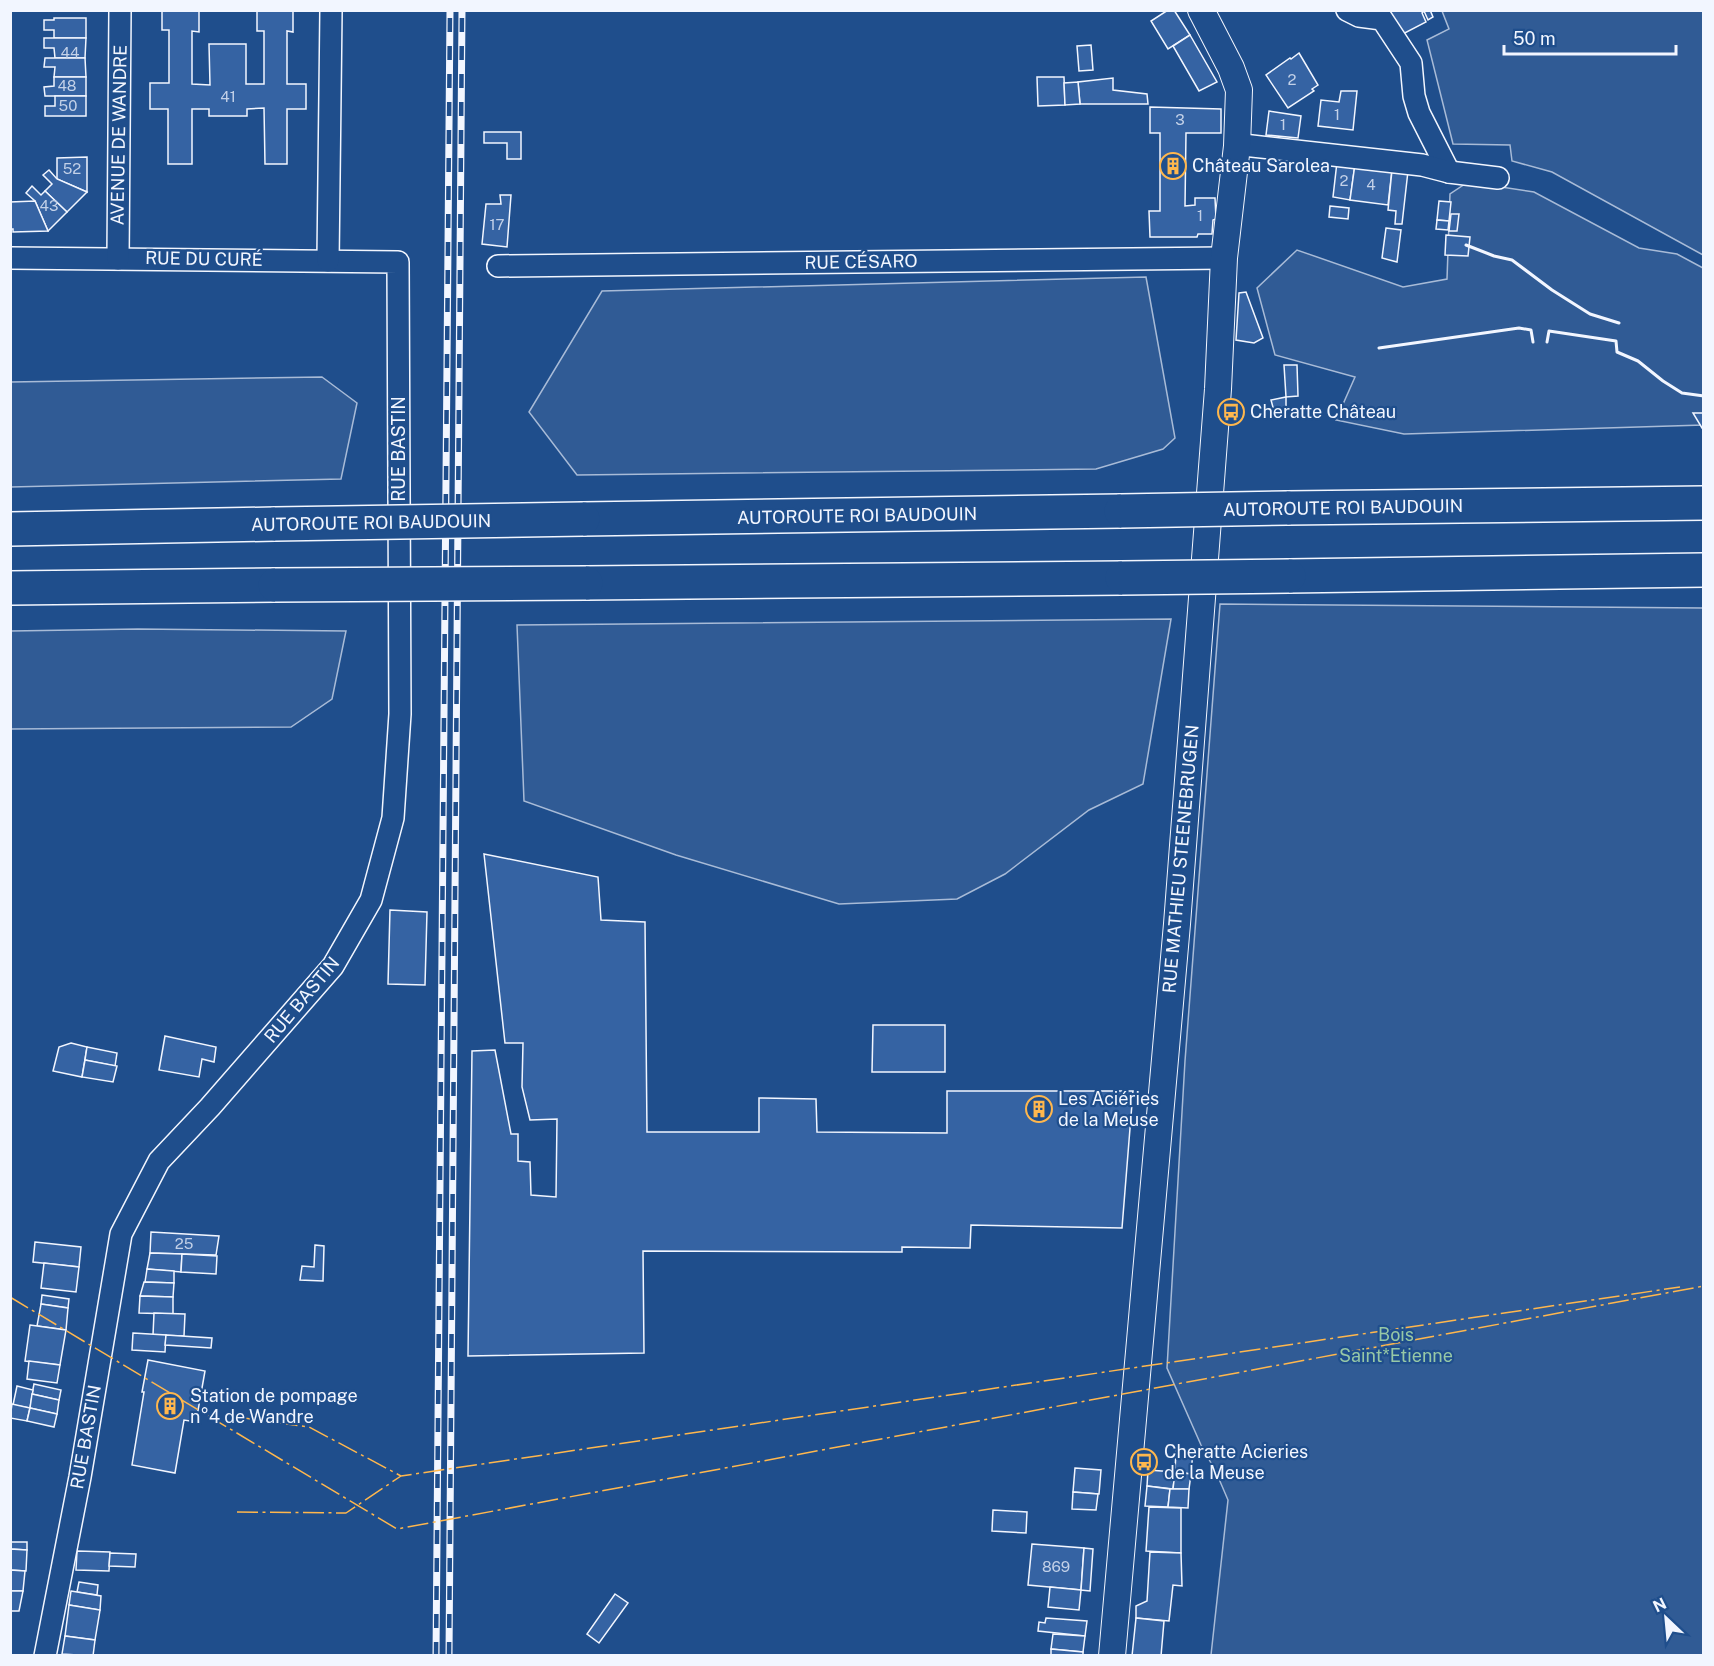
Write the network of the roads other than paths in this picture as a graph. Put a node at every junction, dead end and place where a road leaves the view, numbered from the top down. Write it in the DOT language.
graph roads {
  1 [pos="120,10"];
  2 [pos="331,10"];
  3 [pos="1201,10"];
  4 [pos="1347,10"];
  5 [pos="1237,146"];
  6 [pos="1449,172"];
  7 [pos="1498,178"];
  8 [pos="10,258"];
  9 [pos="1224,258"];
  10 [pos="118,259"];
  11 [pos="328,261"];
  12 [pos="398,262"];
  13 [pos="498,266"];
  14 [pos="1704,503"];
  15 [pos="10,529"];
  16 [pos="1704,570"];
  17 [pos="10,588"];
  18 [pos="45,1656"];
  19 [pos="1112,1656"];
  1 -- 10 [label="street, AVENUE DE WANDRE"];
  2 -- 11 [label="street"];
  3 -- 5 [label="street, RUE MATHIEU STEENEBRUGEN"];
  4 -- 6 [label="street"];
  5 -- 6 [label="street"];
  5 -- 9 [label="street, RUE MATHIEU STEENEBRUGEN"];
  6 -- 7 [label="street"];
  8 -- 10 [label="street, RUE DU CURÉ"];
  9 -- 13 [label="street, RUE CÉSARO"];
  9 -- 19 [label="street, RUE MATHIEU STEENEBRUGEN"];
  10 -- 11 [label="street, RUE DU CURÉ"];
  11 -- 12 [label="street, RUE DU CURÉ"];
  12 -- 18 [label="street, RUE BASTIN"];
  14 -- 15 [label="highway, AUTOROUTE ROI BAUDOUIN, bridge"];
  16 -- 17 [label="highway, bridge"];
}
